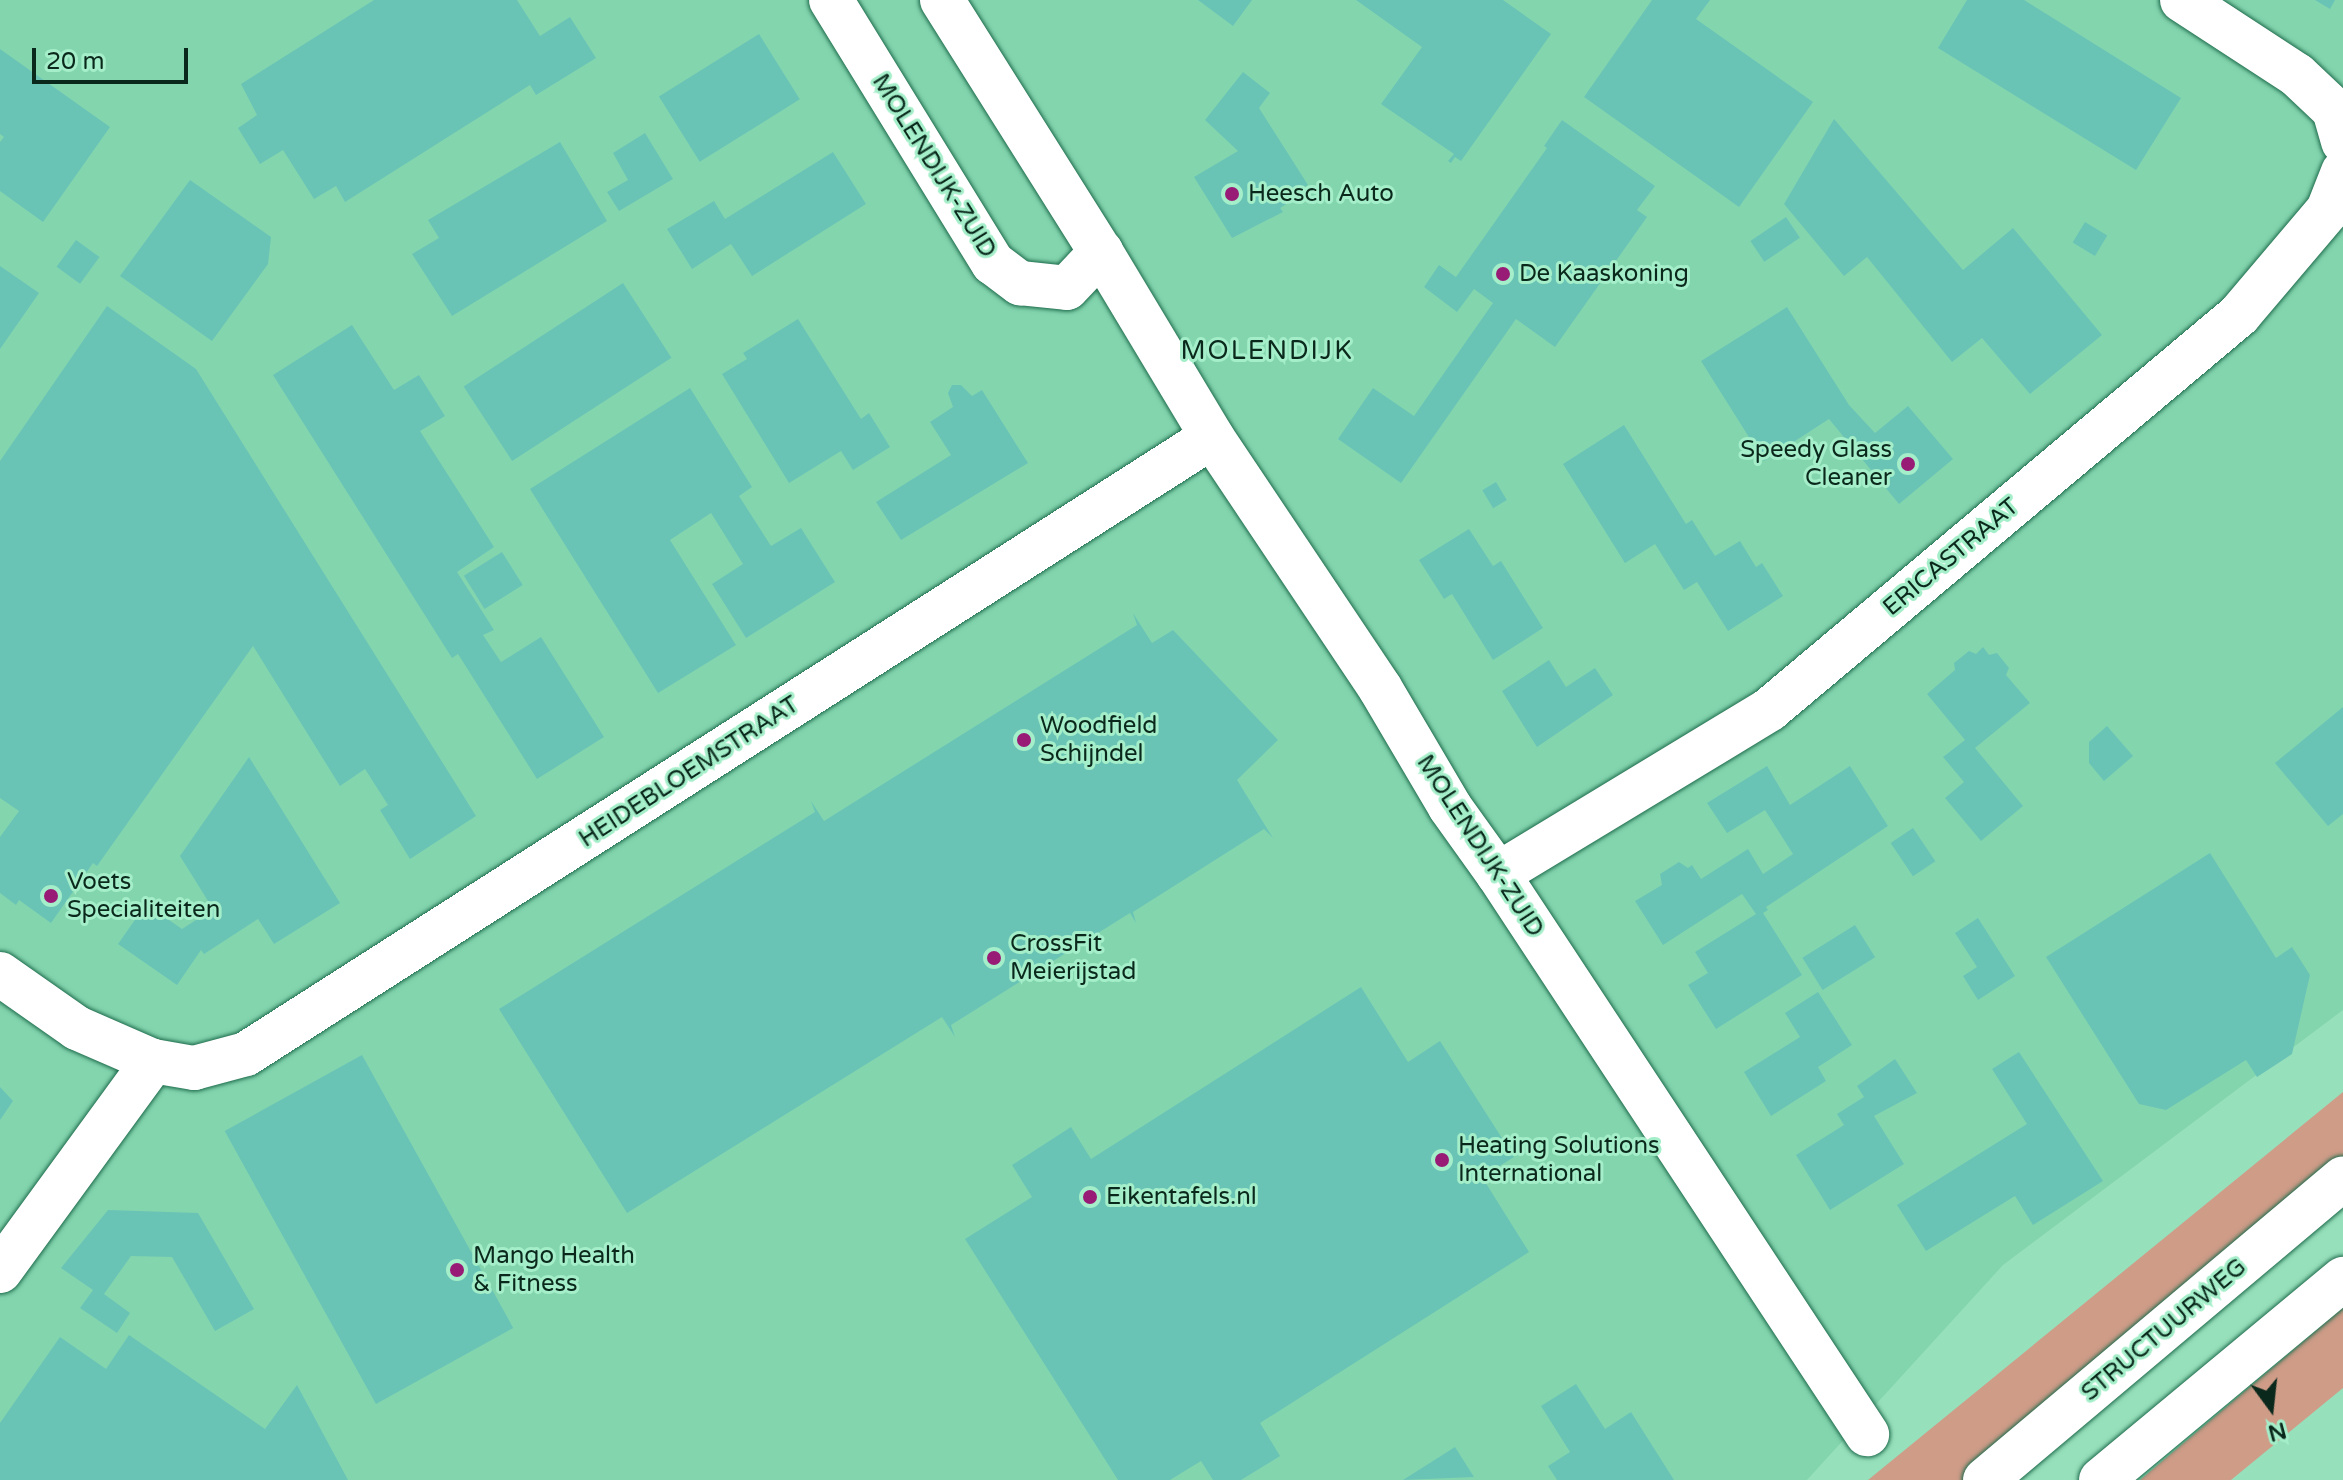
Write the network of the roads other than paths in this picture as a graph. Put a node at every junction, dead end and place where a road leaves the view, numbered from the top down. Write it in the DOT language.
graph roads {
  1 [pos="831,0"];
  2 [pos="942,0"];
  3 [pos="2182,0"];
  4 [pos="2343,142"];
  5 [pos="2343,172"];
  6 [pos="1101,252"];
  7 [pos="1212,437"];
  8 [pos="1498,874"];
  9 [pos="0,974"];
  10 [pos="153,1061"];
  11 [pos="2343,1179"];
  12 [pos="0,1271"];
  13 [pos="2343,1279"];
  14 [pos="1867,1434"];
  15 [pos="1985,1480"];
  16 [pos="2101,1480"];
  1 -- 6 [label="street, MOLENDIJK-ZUID"];
  2 -- 6 [label="street, MOLENDIJK-ZUID"];
  3 -- 4 [label="street"];
  5 -- 8 [label="street, ERICASTRAAT"];
  6 -- 7 [label="street, MOLENDIJK-ZUID"];
  7 -- 8 [label="street, MOLENDIJK-ZUID"];
  7 -- 10 [label="street, HEIDEBLOEMSTRAAT"];
  8 -- 14 [label="street, MOLENDIJK-ZUID"];
  9 -- 10 [label="street, HEIDEBLOEMSTRAAT"];
  10 -- 12 [label="street"];
  11 -- 15 [label="street, STRUCTUURWEG"];
  13 -- 16 [label="street"];
}
